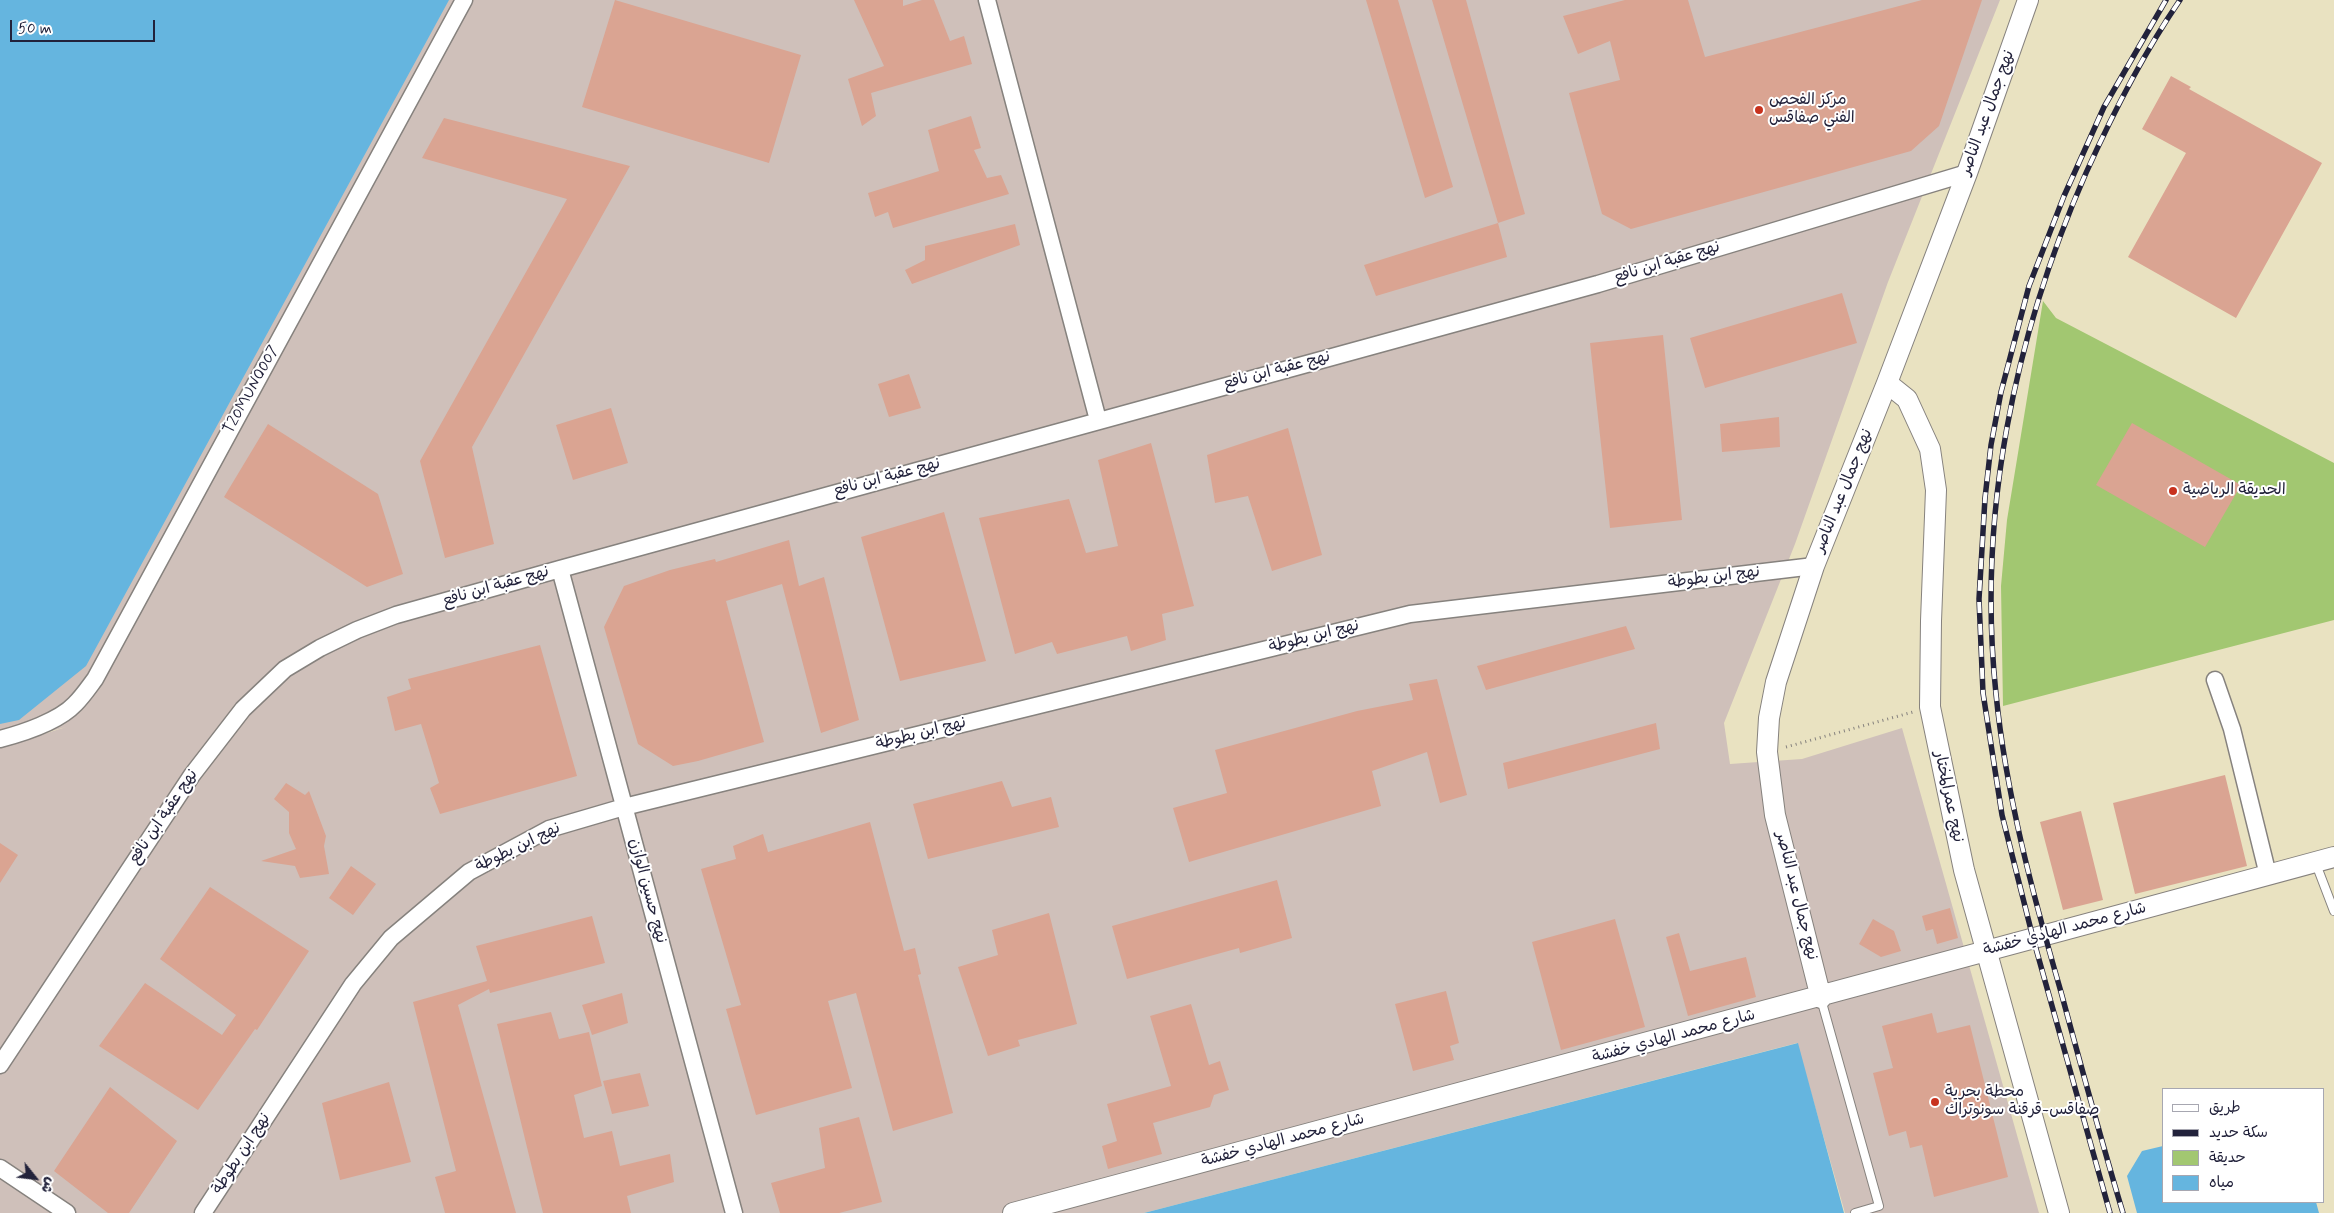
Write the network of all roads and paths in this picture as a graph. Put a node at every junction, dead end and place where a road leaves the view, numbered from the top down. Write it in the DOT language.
graph roads {
  1 [pos="464,0"];
  2 [pos="987,0"];
  3 [pos="2028,0"];
  4 [pos="1967,173"];
  5 [pos="1887,383"];
  6 [pos="1098,420"];
  7 [pos="1814,566"];
  8 [pos="560,569"];
  9 [pos="2215,680"];
  10 [pos="1930,707"];
  11 [pos="0,739"];
  12 [pos="1767,752"];
  13 [pos="624,806"];
  14 [pos="2324,860"];
  15 [pos="2268,875"];
  16 [pos="2334,912"];
  17 [pos="1987,951"];
  18 [pos="1821,998"];
  19 [pos="0,1065"];
  20 [pos="0,1168"];
  21 [pos="67,1213"];
  22 [pos="203,1213"];
  23 [pos="734,1213"];
  24 [pos="1013,1213"];
  25 [pos="1855,1213"];
  26 [pos="2059,1213"];
  1 -- 11 [label="street, T20MUN0007"];
  2 -- 6 [label="street"];
  3 -- 4 [label="street, نهج جمال عبد الناصر"];
  4 -- 5 [label="street, نهج جمال عبد الناصر"];
  4 -- 6 [label="street, نهج عقبة ابن نافع"];
  5 -- 7 [label="street, نهج جمال عبد الناصر"];
  5 -- 10 [label="street, نهج عمرالمختار"];
  6 -- 8 [label="street, نهج عقبة ابن نافع"];
  7 -- 12 [label="street, نهج جمال عبد الناصر"];
  7 -- 13 [label="street, نهج ابن بطوطة"];
  8 -- 13 [label="street, نهج حسين الوازن"];
  8 -- 19 [label="street, نهج عقبة ابن نافع"];
  9 -- 15 [label="street"];
  10 -- 12 [label="path"];
  10 -- 17 [label="street, نهج عمرالمختار"];
  12 -- 18 [label="street, نهج جمال عبد الناصر"];
  13 -- 22 [label="street, نهج ابن بطوطة"];
  13 -- 23 [label="street, نهج حسين الوازن"];
  14 -- 15 [label="street, شارع محمد الهادي خفشة"];
  14 -- 16 [label="lane"];
  15 -- 17 [label="street, شارع محمد الهادي خفشة"];
  17 -- 18 [label="street, شارع محمد الهادي خفشة"];
  17 -- 26 [label="street, نهج عمرالمختار"];
  18 -- 24 [label="street, شارع محمد الهادي خفشة"];
  18 -- 25 [label="lane"];
  20 -- 21 [label="street"];
}
